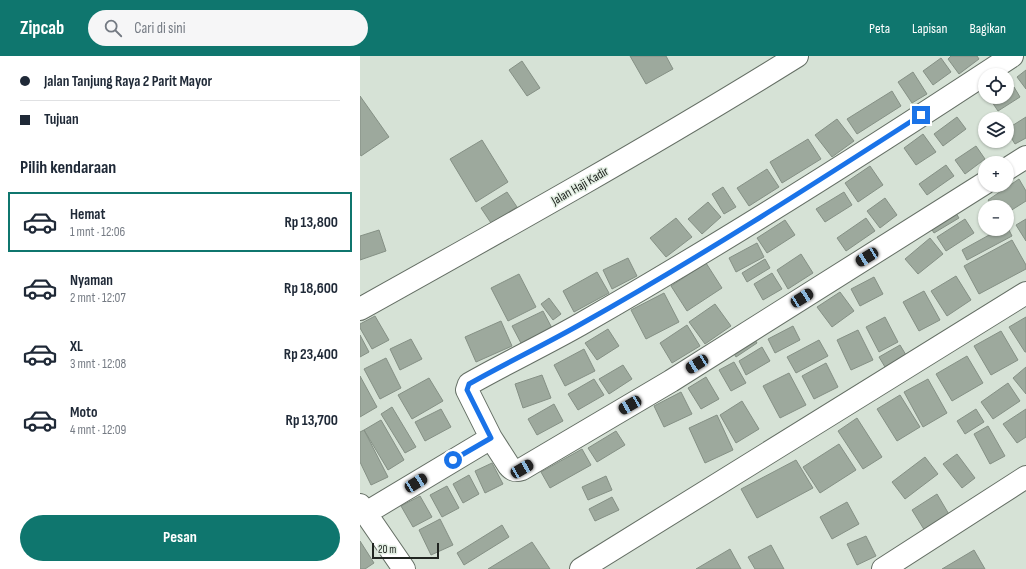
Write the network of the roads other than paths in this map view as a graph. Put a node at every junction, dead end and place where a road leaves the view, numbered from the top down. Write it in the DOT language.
graph roads {
  1 [pos="796,56"];
  2 [pos="1012,56"];
  3 [pos="1026,157"];
  4 [pos="1014,165"];
  5 [pos="978,187"];
  6 [pos="1026,293"];
  7 [pos="360,309"];
  8 [pos="491,438"];
  9 [pos="1026,477"];
  10 [pos="363,509"];
  11 [pos="395,566"];
  12 [pos="581,569"];
  13 [pos="883,569"];
  1 -- 7 [label="street, Jalan Haji Kadir"];
  2 -- 8 [label="street"];
  3 -- 4 [label="street"];
  5 -- 8 [label="street"];
  6 -- 12 [label="street"];
  8 -- 10 [label="street"];
  9 -- 13 [label="street"];
  10 -- 11 [label="street"];
}
